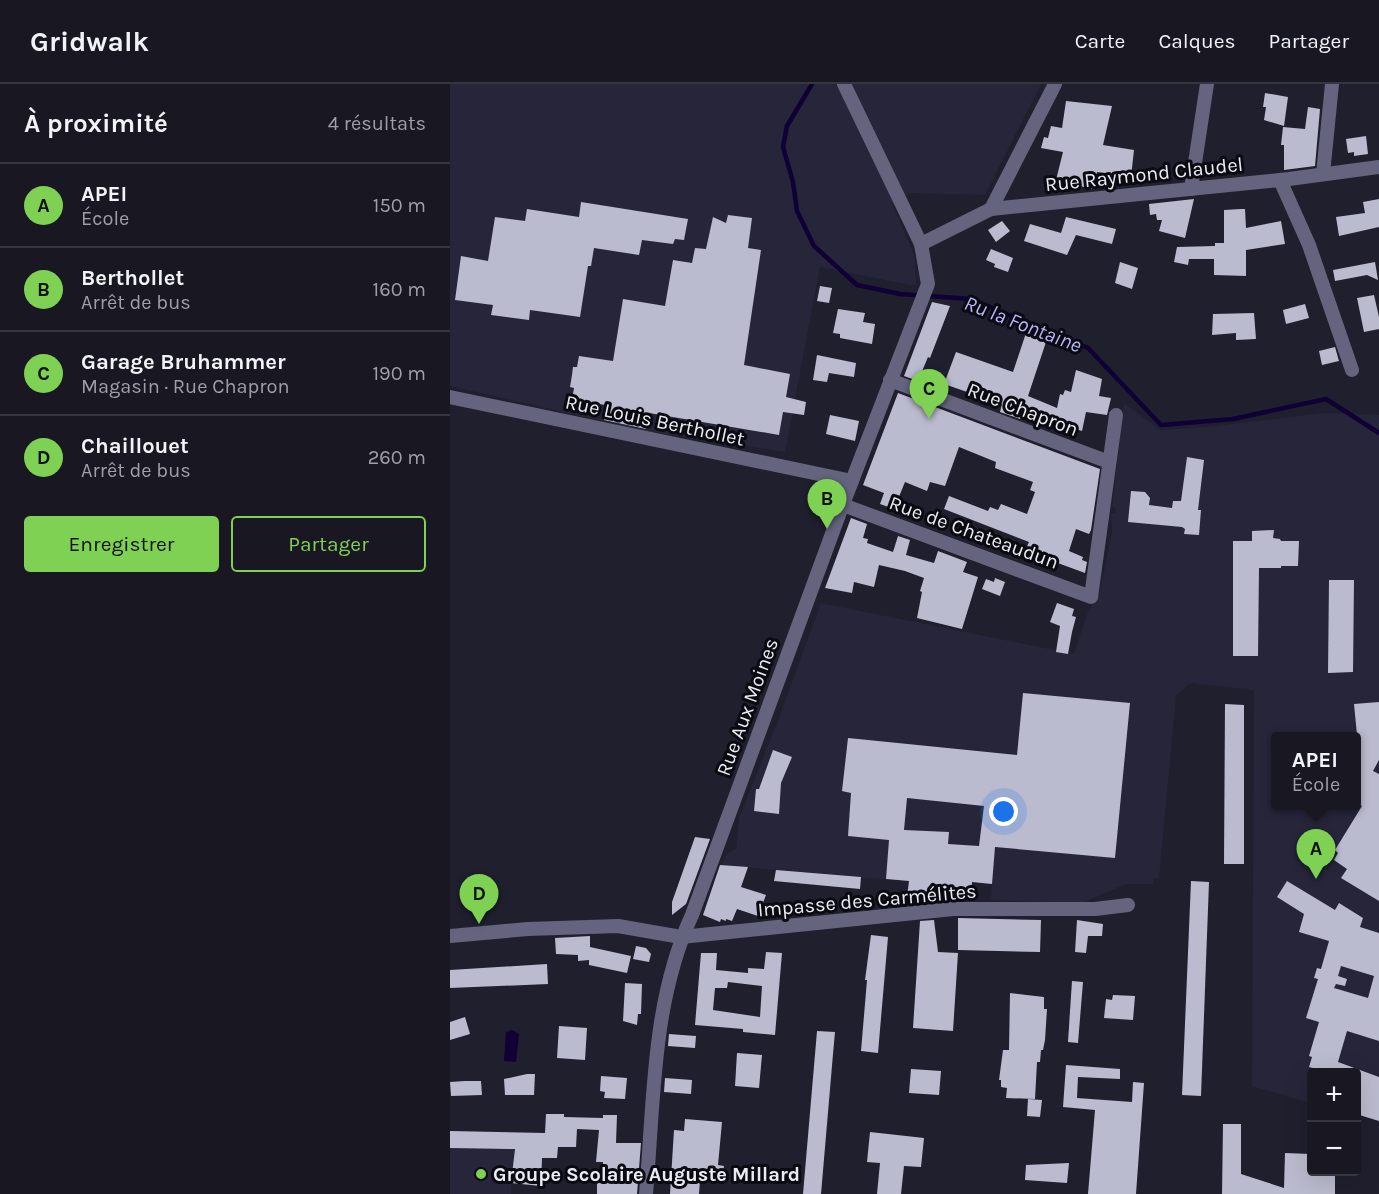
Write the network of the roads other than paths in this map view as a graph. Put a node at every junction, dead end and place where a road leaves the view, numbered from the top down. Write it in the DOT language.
graph roads {
  1 [pos="844,84"];
  2 [pos="1055,84"];
  3 [pos="1207,84"];
  4 [pos="1332,84"];
  5 [pos="1379,167"];
  6 [pos="1323,174"];
  7 [pos="1280,180"];
  8 [pos="1191,189"];
  9 [pos="991,209"];
  10 [pos="921,244"];
  11 [pos="1352,370"];
  12 [pos="890,380"];
  13 [pos="450,397"];
  14 [pos="1116,415"];
  15 [pos="1109,462"];
  16 [pos="852,481"];
  17 [pos="843,505"];
  18 [pos="1128,905"];
  19 [pos="450,936"];
  20 [pos="681,937"];
  21 [pos="646,1194"];
  1 -- 10 [label="street, Rue Aux Moines"];
  2 -- 9 [label="street"];
  3 -- 8 [label="street"];
  4 -- 6 [label="street"];
  5 -- 6 [label="street, Rue Raymond Claudel"];
  6 -- 7 [label="street, Rue Raymond Claudel"];
  7 -- 8 [label="street, Rue Raymond Claudel"];
  7 -- 11 [label="street"];
  8 -- 9 [label="street, Rue Raymond Claudel"];
  9 -- 10 [label="street, Rue Raymond Claudel"];
  10 -- 12 [label="street, Rue Aux Moines"];
  12 -- 15 [label="street, Rue Chapron"];
  12 -- 16 [label="street, Rue Aux Moines"];
  13 -- 16 [label="street, Rue Louis Berthollet"];
  14 -- 15 [label="street"];
  15 -- 17 [label="street, Rue de Chateaudun"];
  16 -- 17 [label="street, Rue Aux Moines"];
  17 -- 20 [label="street, Rue Aux Moines"];
  18 -- 20 [label="street, Impasse des Carmélites"];
  19 -- 20 [label="street, Impasse des Carmélites"];
  20 -- 21 [label="street, Rue Aux Moines"];
}
